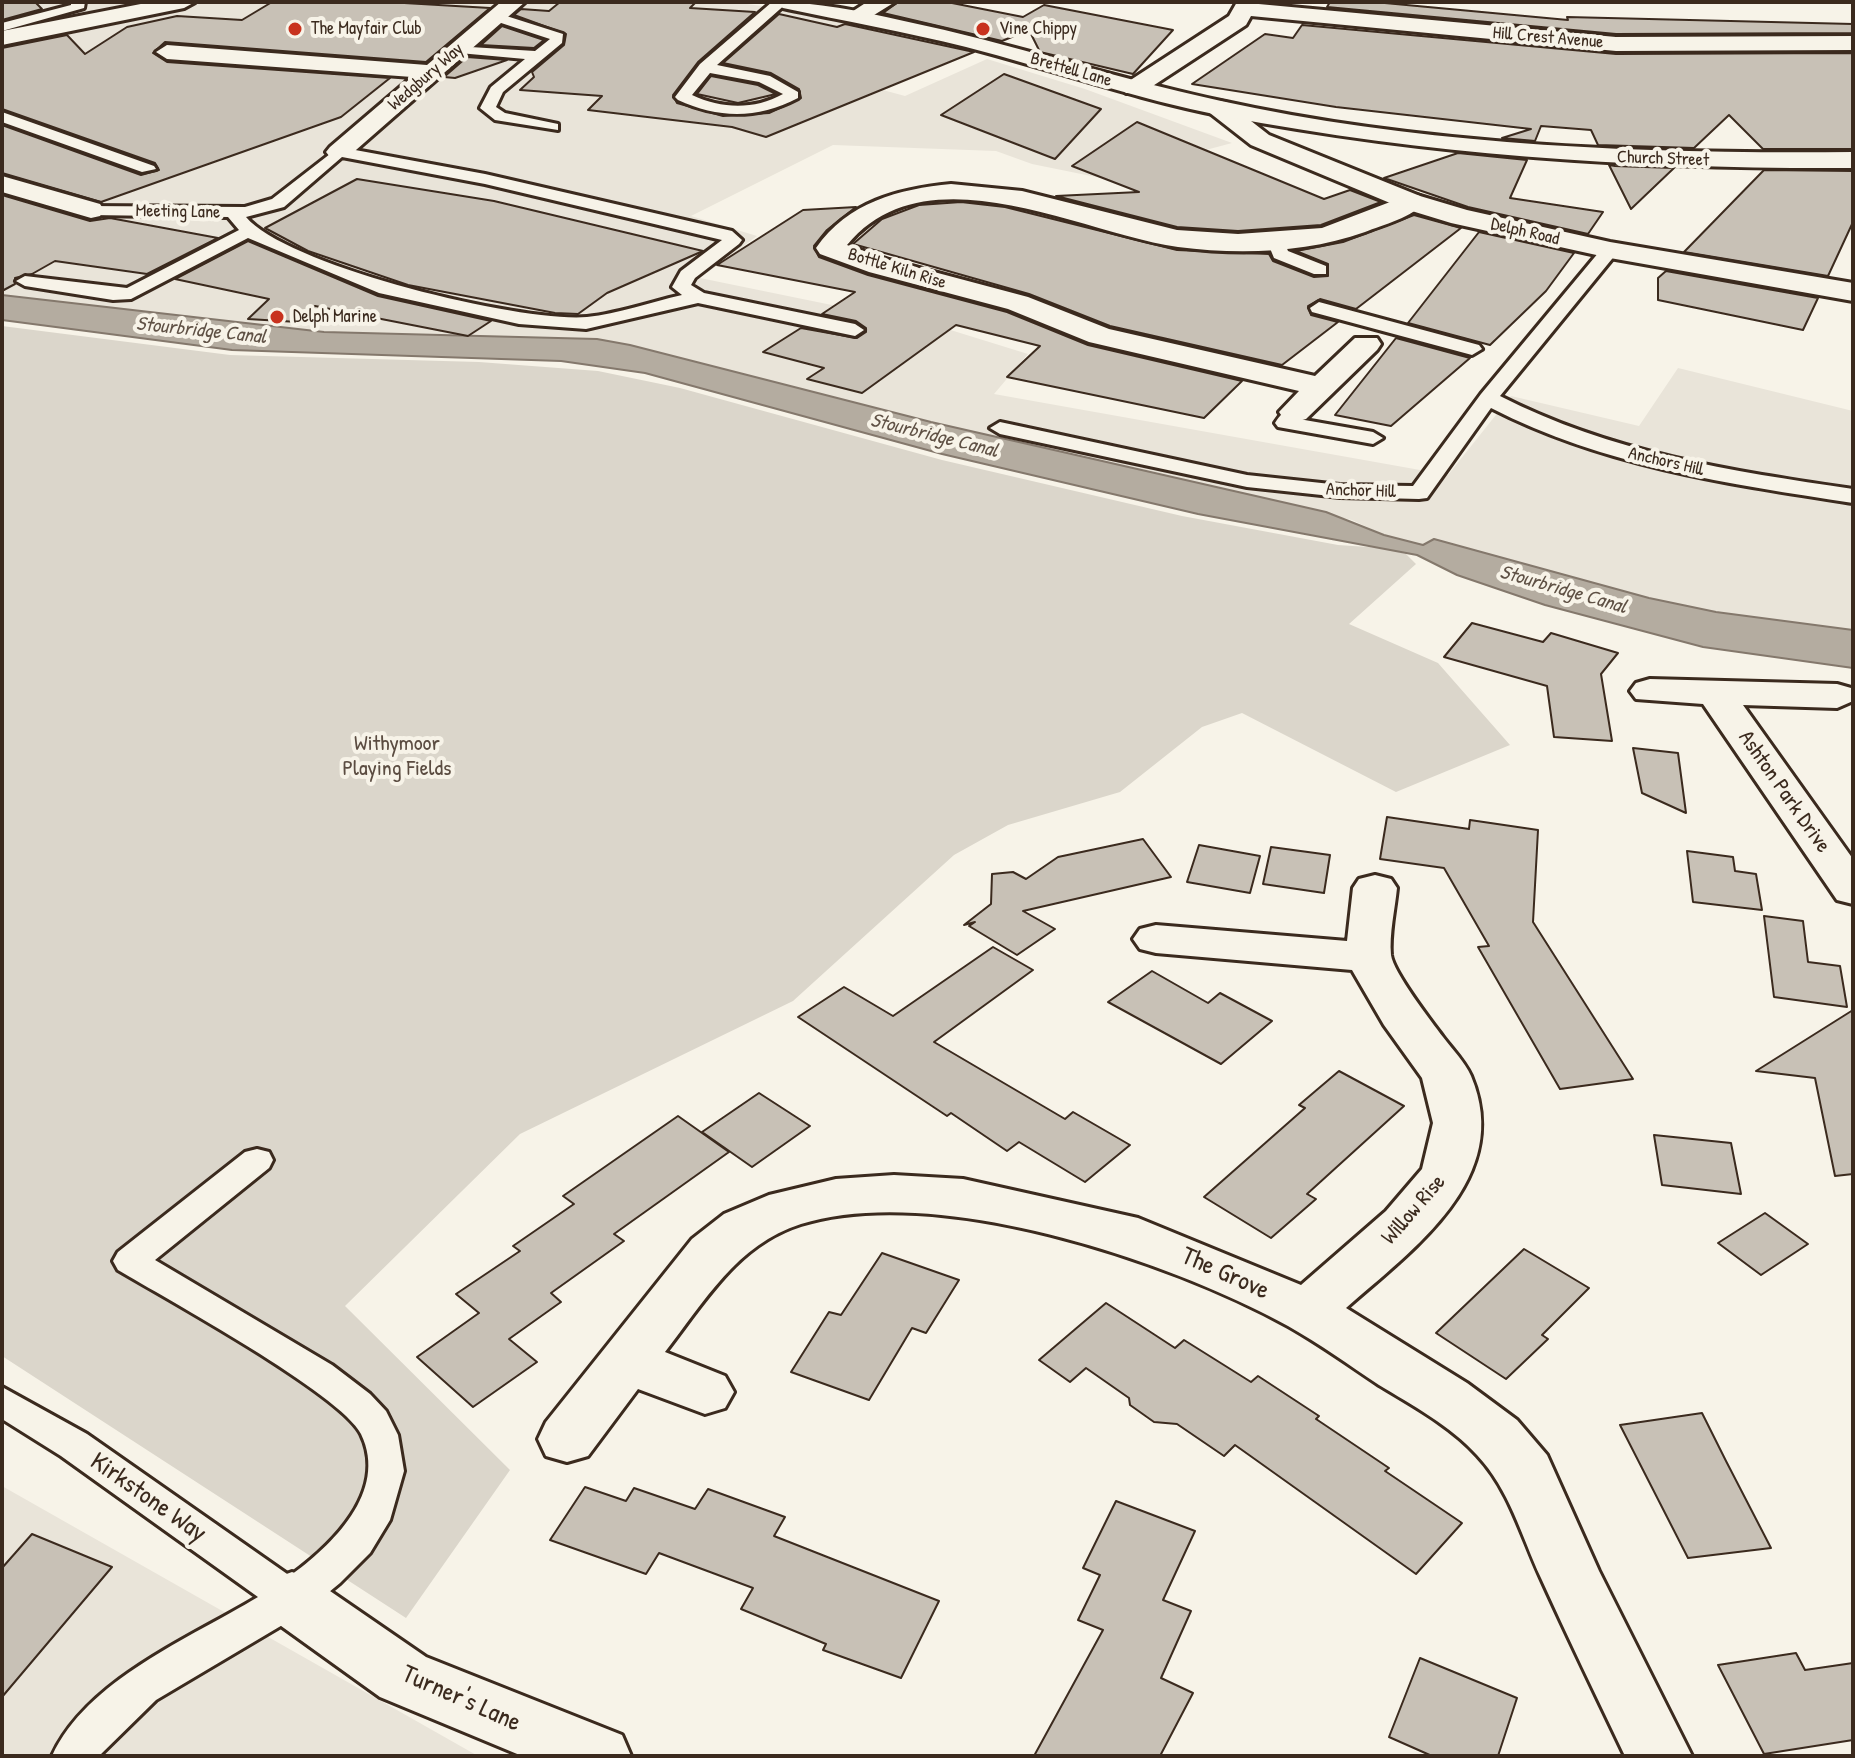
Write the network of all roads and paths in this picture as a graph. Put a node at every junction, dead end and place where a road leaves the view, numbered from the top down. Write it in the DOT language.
graph roads {
  1 [pos="78,2"];
  2 [pos="184,2"];
  3 [pos="782,2"];
  4 [pos="884,2"];
  5 [pos="1246,6"];
  6 [pos="505,9"];
  7 [pos="858,15"];
  8 [pos="2,27"];
  9 [pos="2,38"];
  10 [pos="1853,43"];
  11 [pos="459,49"];
  12 [pos="167,52"];
  13 [pos="541,56"];
  14 [pos="705,67"];
  15 [pos="432,72"];
  16 [pos="1134,88"];
  17 [pos="1219,108"];
  18 [pos="2,117"];
  19 [pos="1277,118"];
  20 [pos="552,127"];
  21 [pos="1350,131"];
  22 [pos="1473,143"];
  23 [pos="1853,151"];
  24 [pos="339,152"];
  25 [pos="1292,154"];
  26 [pos="1853,160"];
  27 [pos="148,169"];
  28 [pos="2,184"];
  29 [pos="1411,202"];
  30 [pos="91,210"];
  31 [pos="234,213"];
  32 [pos="249,231"];
  33 [pos="1276,241"];
  34 [pos="1610,250"];
  35 [pos="1320,270"];
  36 [pos="25,281"];
  37 [pos="1853,292"];
  38 [pos="698,297"];
  39 [pos="1319,308"];
  40 [pos="1411,312"];
  41 [pos="855,330"];
  42 [pos="1377,336"];
  43 [pos="1472,349"];
  44 [pos="1320,386"];
  45 [pos="1488,398"];
  46 [pos="1295,412"];
  47 [pos="1000,428"];
  48 [pos="1373,438"];
  49 [pos="1853,496"];
  50 [pos="1650,691"];
  51 [pos="1715,693"];
  52 [pos="1837,696"];
  53 [pos="1375,888"];
  54 [pos="1853,891"];
  55 [pos="1156,939"];
  56 [pos="1368,957"];
  57 [pos="257,1160"];
  58 [pos="1307,1311"];
  59 [pos="626,1360"];
  60 [pos="705,1392"];
  61 [pos="2,1401"];
  62 [pos="567,1439"];
  63 [pos="292,1599"];
  64 [pos="73,1756"];
  65 [pos="598,1756"];
  66 [pos="1659,1756"];
  1 -- 8 [label="lane"];
  2 -- 9 [label="street"];
  3 -- 7 [label="street, Brettell Lane"];
  3 -- 14 [label="lane"];
  4 -- 7 [label="street"];
  5 -- 10 [label="street, Hill Crest Avenue"];
  5 -- 16 [label="street"];
  6 -- 11 [label="street, Wedgbury Way"];
  6 -- 13 [label="lane"];
  7 -- 16 [label="street, Brettell Lane"];
  11 -- 13 [label="lane"];
  11 -- 15 [label="street, Wedgbury Way"];
  12 -- 15 [label="street"];
  13 -- 20 [label="lane"];
  14 -- 14 [label="lane"];
  15 -- 24 [label="street, Wedgbury Way"];
  16 -- 17 [label="street, Brettell Lane"];
  17 -- 19 [label="street, Church Street"];
  17 -- 25 [label="street, Delph Road"];
  18 -- 27 [label="lane"];
  19 -- 21 [label="street, Church Street"];
  19 -- 25 [label="street"];
  21 -- 22 [label="street, Church Street"];
  21 -- 25 [label="street"];
  22 -- 23 [label="street, Church Street"];
  22 -- 26 [label="street, Church Street"];
  24 -- 31 [label="lane, Meeting Lane"];
  24 -- 38 [label="lane"];
  25 -- 29 [label="street, Delph Road"];
  28 -- 30 [label="street, Meeting Lane"];
  29 -- 33 [label="street, Bottle Kiln Rise"];
  29 -- 34 [label="street, Delph Road"];
  30 -- 31 [label="lane, Meeting Lane"];
  31 -- 32 [label="lane"];
  32 -- 36 [label="lane"];
  32 -- 38 [label="lane"];
  33 -- 35 [label="lane"];
  33 -- 44 [label="street, Bottle Kiln Rise"];
  34 -- 37 [label="street, Delph Road"];
  34 -- 45 [label="lane, Anchor Hill"];
  38 -- 41 [label="lane"];
  39 -- 42 [label="lane"];
  40 -- 42 [label="lane"];
  42 -- 43 [label="lane"];
  42 -- 44 [label="street"];
  44 -- 46 [label="street"];
  45 -- 47 [label="lane, Anchor Hill"];
  45 -- 49 [label="lane, Anchors Hill"];
  46 -- 48 [label="lane"];
  50 -- 51 [label="street, Ashton Park Drive"];
  51 -- 52 [label="street, Ashton Park Drive"];
  51 -- 54 [label="street, Ashton Park Drive"];
  53 -- 56 [label="street"];
  55 -- 56 [label="street"];
  56 -- 58 [label="street, Willow Rise"];
  57 -- 63 [label="lane"];
  58 -- 59 [label="street, The Grove"];
  58 -- 66 [label="street, The Grove"];
  59 -- 60 [label="street"];
  59 -- 62 [label="street, The Grove"];
  61 -- 63 [label="lane, Kirkstone Way"];
  63 -- 64 [label="lane"];
  63 -- 65 [label="street, Turner's Lane"];
}
